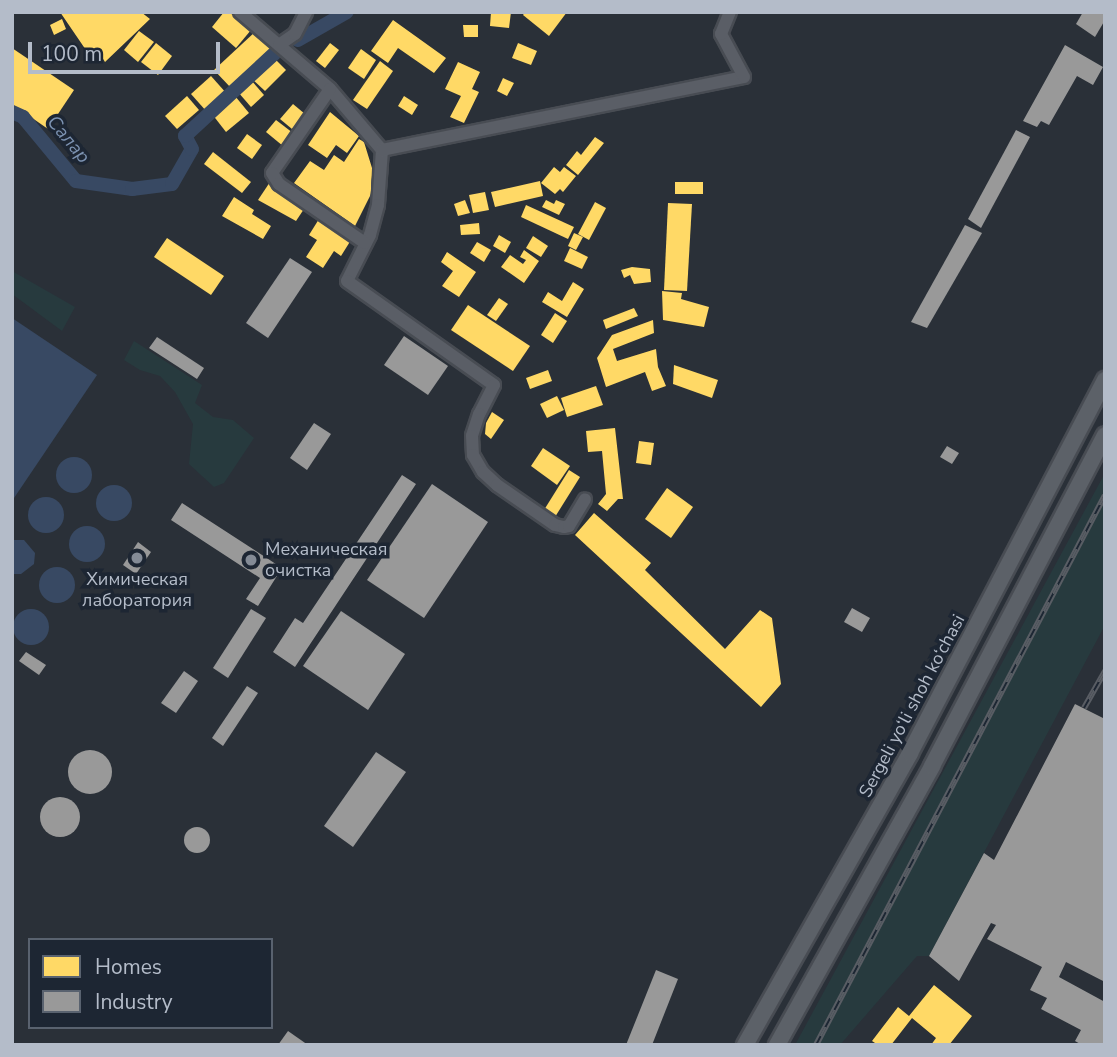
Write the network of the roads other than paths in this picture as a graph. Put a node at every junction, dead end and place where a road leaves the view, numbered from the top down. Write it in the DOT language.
graph roads {
  1 [pos="240,12"];
  2 [pos="306,12"];
  3 [pos="730,12"];
  4 [pos="279,46"];
  5 [pos="330,89"];
  6 [pos="382,150"];
  7 [pos="365,243"];
  8 [pos="1105,380"];
  9 [pos="1105,435"];
  10 [pos="585,499"];
  11 [pos="745,1045"];
  12 [pos="777,1045"];
  1 -- 4 [label="street"];
  2 -- 4 [label="street"];
  3 -- 6 [label="street"];
  4 -- 5 [label="street"];
  5 -- 6 [label="street"];
  5 -- 7 [label="street"];
  6 -- 7 [label="street"];
  7 -- 10 [label="street"];
  8 -- 11 [label="main road, Sergeli yo‘li shoh ko‘chasi"];
  9 -- 12 [label="main road"];
}
